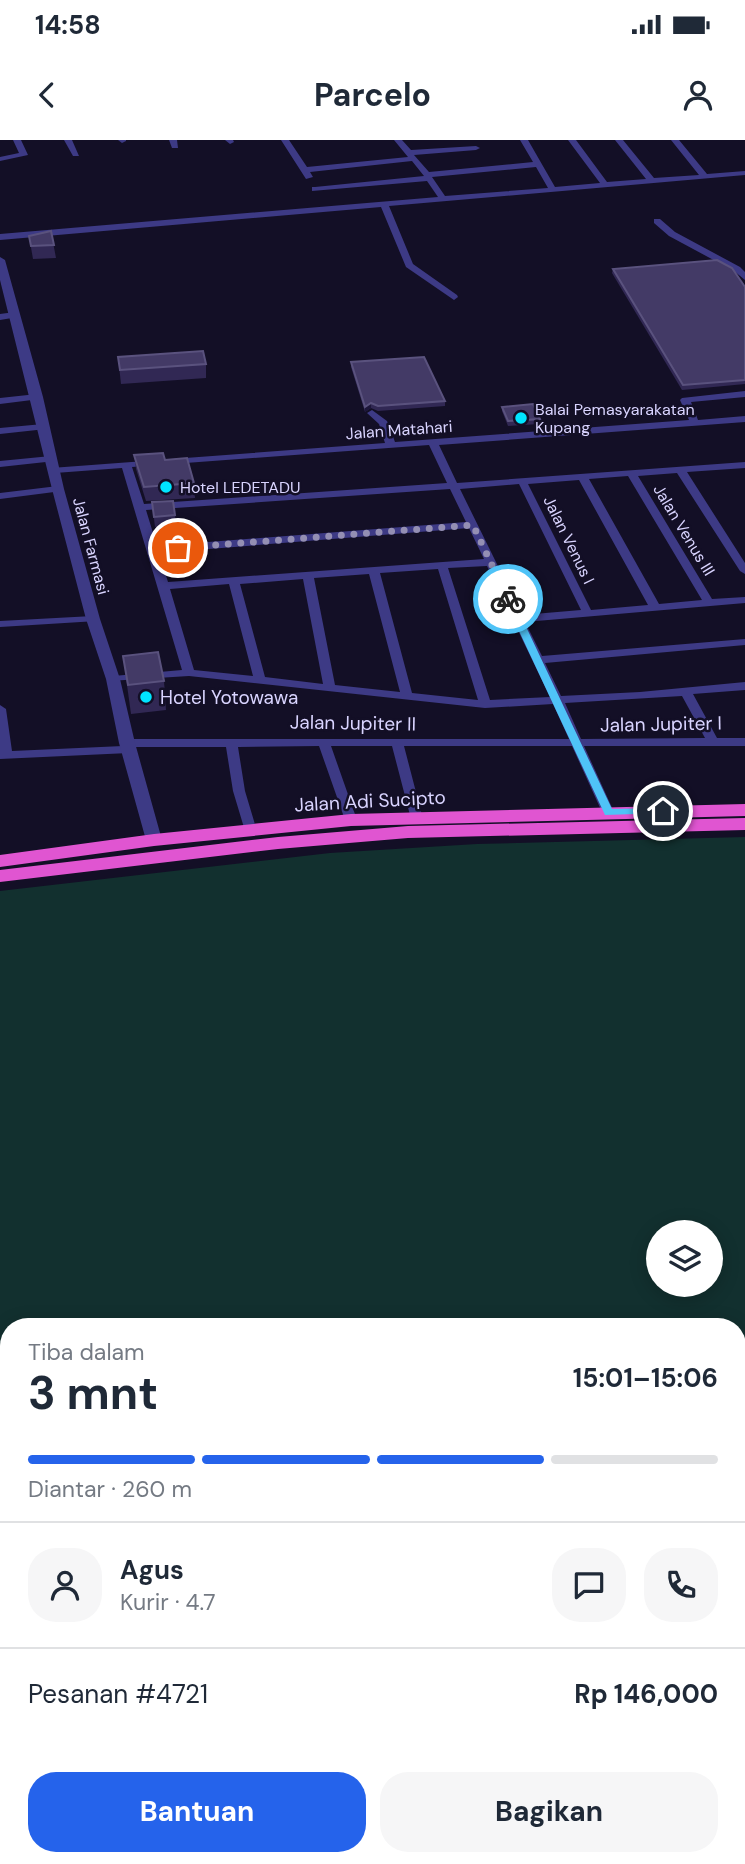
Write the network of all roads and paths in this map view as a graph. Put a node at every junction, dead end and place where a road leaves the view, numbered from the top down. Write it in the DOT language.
graph roads {
  1 [pos="17,140"];
  2 [pos="68,140"];
  3 [pos="285,140"];
  4 [pos="398,140"];
  5 [pos="524,140"];
  6 [pos="572,140"];
  7 [pos="619,140"];
  8 [pos="675,140"];
  9 [pos="475,144"];
  10 [pos="76,154"];
  11 [pos="410,156"];
  12 [pos="0,159"];
  13 [pos="537,164"];
  14 [pos="492,168"];
  15 [pos="304,170"];
  16 [pos="745,173"];
  17 [pos="428,176"];
  18 [pos="704,176"];
  19 [pos="652,181"];
  20 [pos="605,185"];
  21 [pos="552,188"];
  22 [pos="315,189"];
  23 [pos="443,199"];
  24 [pos="384,204"];
  25 [pos="324,208"];
  26 [pos="657,221"];
  27 [pos="0,237"];
  28 [pos="1,269"];
  29 [pos="745,277"];
  30 [pos="4,292"];
  31 [pos="454,297"];
  32 [pos="7,316"];
  33 [pos="745,394"];
  34 [pos="37,397"];
  35 [pos="0,401"];
  36 [pos="372,413"];
  37 [pos="745,419"];
  38 [pos="695,423"];
  39 [pos="43,427"];
  40 [pos="0,431"];
  41 [pos="433,443"];
  42 [pos="391,446"];
  43 [pos="0,464"];
  44 [pos="53,465"];
  45 [pos="126,465"];
  46 [pos="742,465"];
  47 [pos="680,469"];
  48 [pos="631,473"];
  49 [pos="582,476"];
  50 [pos="745,477"];
  51 [pos="522,481"];
  52 [pos="452,485"];
  53 [pos="58,489"];
  54 [pos="0,496"];
  55 [pos="139,508"];
  56 [pos="473,525"];
  57 [pos="152,550"];
  58 [pos="491,562"];
  59 [pos="442,566"];
  60 [pos="745,572"];
  61 [pos="374,573"];
  62 [pos="309,578"];
  63 [pos="234,582"];
  64 [pos="164,586"];
  65 [pos="745,600"];
  66 [pos="709,603"];
  67 [pos="656,607"];
  68 [pos="588,614"];
  69 [pos="93,619"];
  70 [pos="518,619"];
  71 [pos="0,624"];
  72 [pos="745,642"];
  73 [pos="538,660"];
  74 [pos="189,673"];
  75 [pos="113,679"];
  76 [pos="260,681"];
  77 [pos="745,686"];
  78 [pos="330,688"];
  79 [pos="686,692"];
  80 [pos="407,696"];
  81 [pos="558,702"];
  82 [pos="485,705"];
  83 [pos="0,709"];
  84 [pos="712,741"];
  85 [pos="231,742"];
  86 [pos="323,742"];
  87 [pos="397,742"];
  88 [pos="745,742"];
  89 [pos="578,744"];
  90 [pos="128,746"];
  91 [pos="3,755"];
  92 [pos="745,810"];
  93 [pos="608,812"];
  94 [pos="417,819"];
  95 [pos="351,820"];
  96 [pos="544,822"];
  97 [pos="745,824"];
  98 [pos="251,831"];
  99 [pos="154,841"];
  100 [pos="0,861"];
  101 [pos="0,876"];
  1 -- 12 [label="street"];
  2 -- 10 [label="street"];
  3 -- 15 [label="street"];
  4 -- 11 [label="street"];
  5 -- 13 [label="street"];
  6 -- 20 [label="street"];
  7 -- 19 [label="street"];
  8 -- 18 [label="street"];
  9 -- 11 [label="street"];
  9 -- 14 [label="street"];
  11 -- 15 [label="street"];
  11 -- 17 [label="street"];
  13 -- 14 [label="street"];
  13 -- 21 [label="street"];
  14 -- 17 [label="street"];
  15 -- 22 [label="street"];
  16 -- 18 [label="street"];
  17 -- 22 [label="street"];
  17 -- 23 [label="street"];
  18 -- 19 [label="street"];
  19 -- 20 [label="street"];
  20 -- 21 [label="street"];
  21 -- 23 [label="street"];
  22 -- 25 [label="street"];
  23 -- 24 [label="street"];
  24 -- 25 [label="street"];
  24 -- 31 [label="street"];
  25 -- 27 [label="street"];
  26 -- 29 [label="street"];
  28 -- 30 [label="street, Jalan Farmasi"];
  30 -- 32 [label="street, Jalan Farmasi"];
  32 -- 34 [label="street, Jalan Farmasi"];
  33 -- 38 [label="street"];
  34 -- 35 [label="street"];
  34 -- 39 [label="street, Jalan Farmasi"];
  36 -- 42 [label="street"];
  37 -- 38 [label="street, Jalan Matahari"];
  38 -- 41 [label="street, Jalan Matahari"];
  39 -- 40 [label="street"];
  39 -- 44 [label="street, Jalan Farmasi"];
  41 -- 42 [label="street, Jalan Matahari"];
  41 -- 52 [label="street"];
  42 -- 45 [label="street, Jalan Matahari"];
  43 -- 44 [label="street, Jalan Matahari"];
  44 -- 45 [label="street, Jalan Matahari"];
  44 -- 53 [label="street, Jalan Farmasi"];
  45 -- 55 [label="street"];
  46 -- 47 [label="street"];
  46 -- 50 [label="street"];
  47 -- 48 [label="street"];
  47 -- 60 [label="street"];
  48 -- 49 [label="street"];
  48 -- 66 [label="street, Jalan Venus III"];
  49 -- 51 [label="street"];
  49 -- 67 [label="street"];
  51 -- 52 [label="street"];
  51 -- 68 [label="street, Jalan Venus I"];
  52 -- 55 [label="street"];
  52 -- 56 [label="street"];
  53 -- 54 [label="street"];
  53 -- 69 [label="street, Jalan Farmasi"];
  55 -- 57 [label="street"];
  56 -- 57 [label="street"];
  56 -- 58 [label="street"];
  57 -- 64 [label="street"];
  58 -- 59 [label="street"];
  58 -- 70 [label="street"];
  59 -- 61 [label="street"];
  59 -- 82 [label="street"];
  61 -- 62 [label="street"];
  61 -- 80 [label="street"];
  62 -- 63 [label="street"];
  62 -- 78 [label="street"];
  63 -- 64 [label="street"];
  63 -- 76 [label="street"];
  64 -- 74 [label="street"];
  65 -- 66 [label="street"];
  66 -- 67 [label="street"];
  67 -- 68 [label="street"];
  68 -- 70 [label="street"];
  69 -- 71 [label="street"];
  69 -- 75 [label="street, Jalan Farmasi"];
  70 -- 73 [label="street"];
  72 -- 73 [label="street"];
  73 -- 81 [label="street"];
  74 -- 75 [label="street"];
  74 -- 76 [label="street"];
  75 -- 90 [label="street, Jalan Farmasi"];
  76 -- 78 [label="street"];
  77 -- 79 [label="street"];
  78 -- 80 [label="street"];
  79 -- 81 [label="street"];
  79 -- 84 [label="street"];
  80 -- 82 [label="street"];
  81 -- 82 [label="street"];
  81 -- 89 [label="street"];
  83 -- 91 [label="street"];
  84 -- 88 [label="street, Jalan Jupiter I"];
  84 -- 89 [label="street, Jalan Jupiter I"];
  85 -- 86 [label="street, Jalan Jupiter II"];
  85 -- 90 [label="street, Jalan Jupiter II"];
  85 -- 98 [label="street"];
  86 -- 87 [label="street, Jalan Jupiter II"];
  86 -- 95 [label="street"];
  87 -- 89 [label="street, Jalan Jupiter II"];
  87 -- 94 [label="street"];
  89 -- 93 [label="street"];
  90 -- 91 [label="street, Jalan Jupiter II"];
  90 -- 99 [label="street, Jalan Farmasi"];
  92 -- 93 [label="highway, Jalan Adi Sucipto"];
  93 -- 96 [label="highway, Jalan Adi Sucipto"];
  94 -- 95 [label="highway, Jalan Adi Sucipto"];
  94 -- 96 [label="highway, Jalan Adi Sucipto"];
  95 -- 98 [label="highway, Jalan Adi Sucipto"];
  96 -- 97 [label="highway, Jalan Adi Sucipto"];
  96 -- 101 [label="highway, Jalan Adi Sucipto"];
  98 -- 99 [label="highway, Jalan Adi Sucipto"];
  99 -- 100 [label="highway, Jalan Adi Sucipto"];
}
